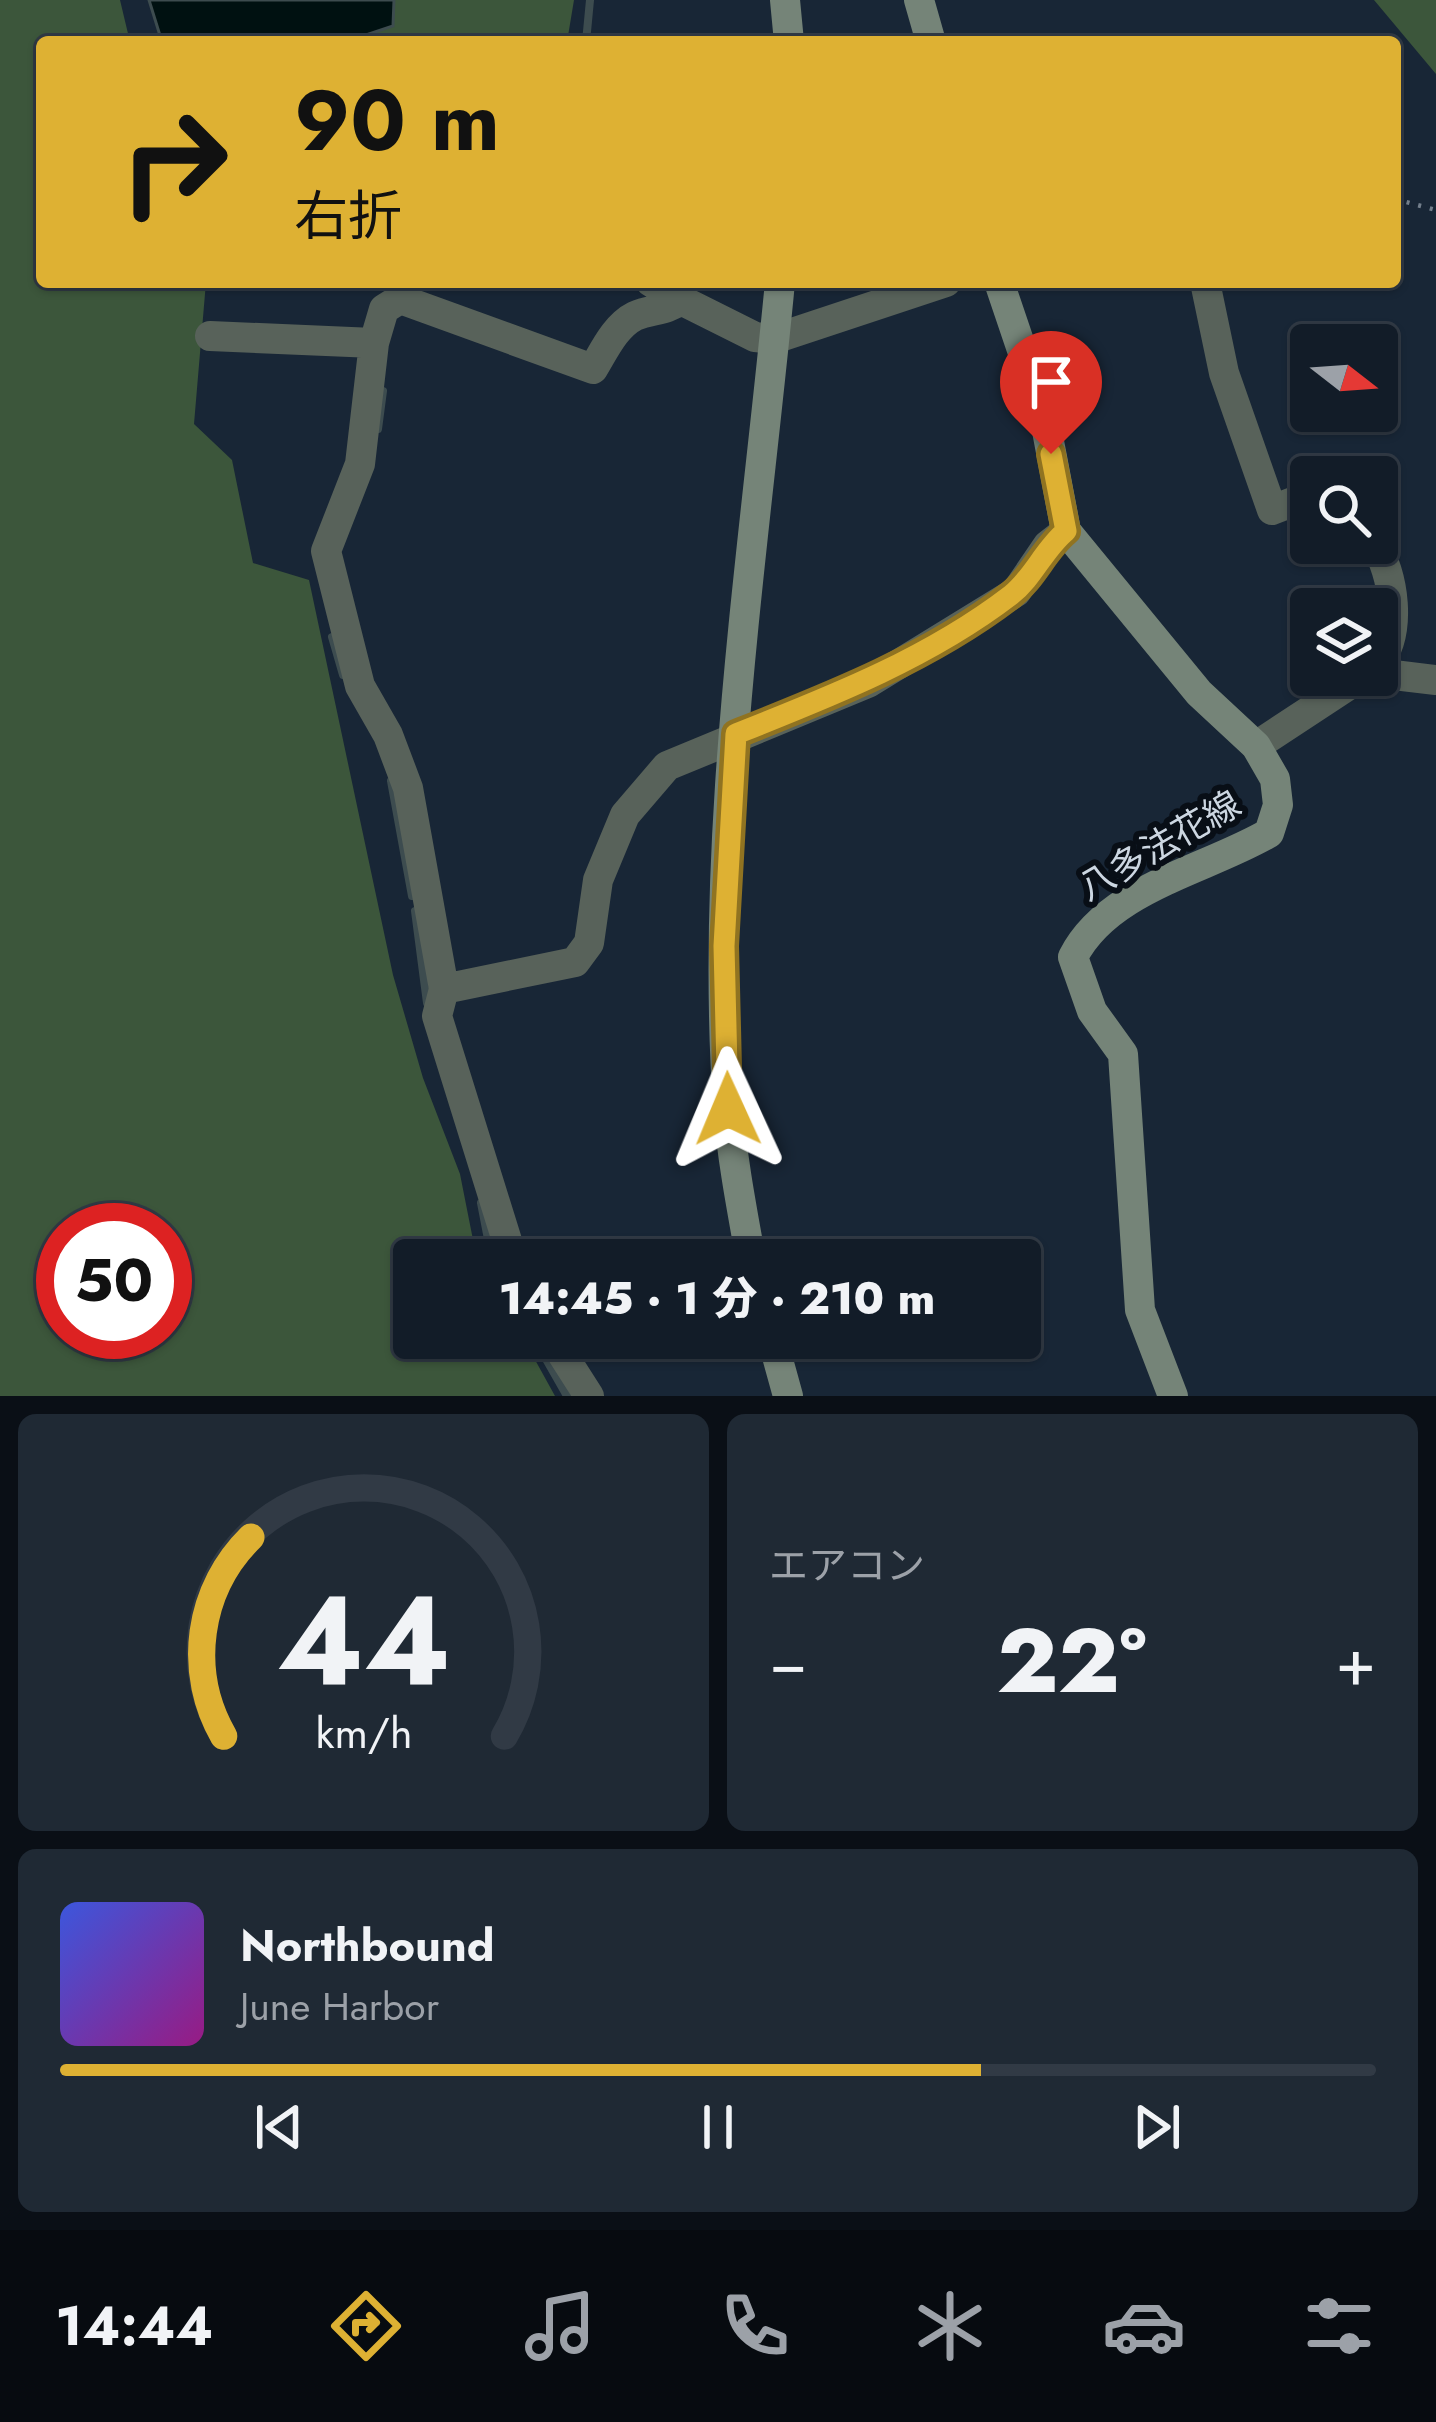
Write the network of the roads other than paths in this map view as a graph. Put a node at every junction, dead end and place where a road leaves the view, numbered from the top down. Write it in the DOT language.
graph roads {
  1 [pos="785,0"];
  2 [pos="919,0"];
  3 [pos="788,36"];
  4 [pos="929,36"];
  5 [pos="661,288"];
  6 [pos="779,288"];
  7 [pos="928,288"];
  8 [pos="1002,288"];
  9 [pos="1206,288"];
  10 [pos="681,300"];
  11 [pos="210,336"];
  12 [pos="775,339"];
  13 [pos="374,343"];
  14 [pos="1290,504"];
  15 [pos="1066,531"];
  16 [pos="1398,676"];
  17 [pos="1436,680"];
  18 [pos="1332,696"];
  19 [pos="736,734"];
  20 [pos="1256,746"];
  21 [pos="444,989"];
  22 [pos="506,1239"];
  23 [pos="748,1239"];
  24 [pos="565,1359"];
  25 [pos="778,1359"];
  26 [pos="589,1396"];
  27 [pos="788,1396"];
  28 [pos="1172,1396"];
  1 -- 3 [label="main road"];
  2 -- 4 [label="main road"];
  5 -- 10 [label="street"];
  6 -- 12 [label="main road"];
  7 -- 12 [label="street"];
  8 -- 15 [label="main road, 八多法花線"];
  9 -- 14 [label="street"];
  10 -- 12 [label="street"];
  10 -- 13 [label="street"];
  11 -- 13 [label="street"];
  12 -- 19 [label="main road"];
  13 -- 21 [label="street"];
  15 -- 19 [label="street"];
  15 -- 20 [label="main road, 八多法花線"];
  16 -- 17 [label="street"];
  18 -- 20 [label="street"];
  19 -- 21 [label="street"];
  19 -- 23 [label="main road"];
  20 -- 28 [label="main road, 八多法花線"];
  21 -- 22 [label="street"];
  24 -- 26 [label="street"];
  25 -- 27 [label="main road"];
}
